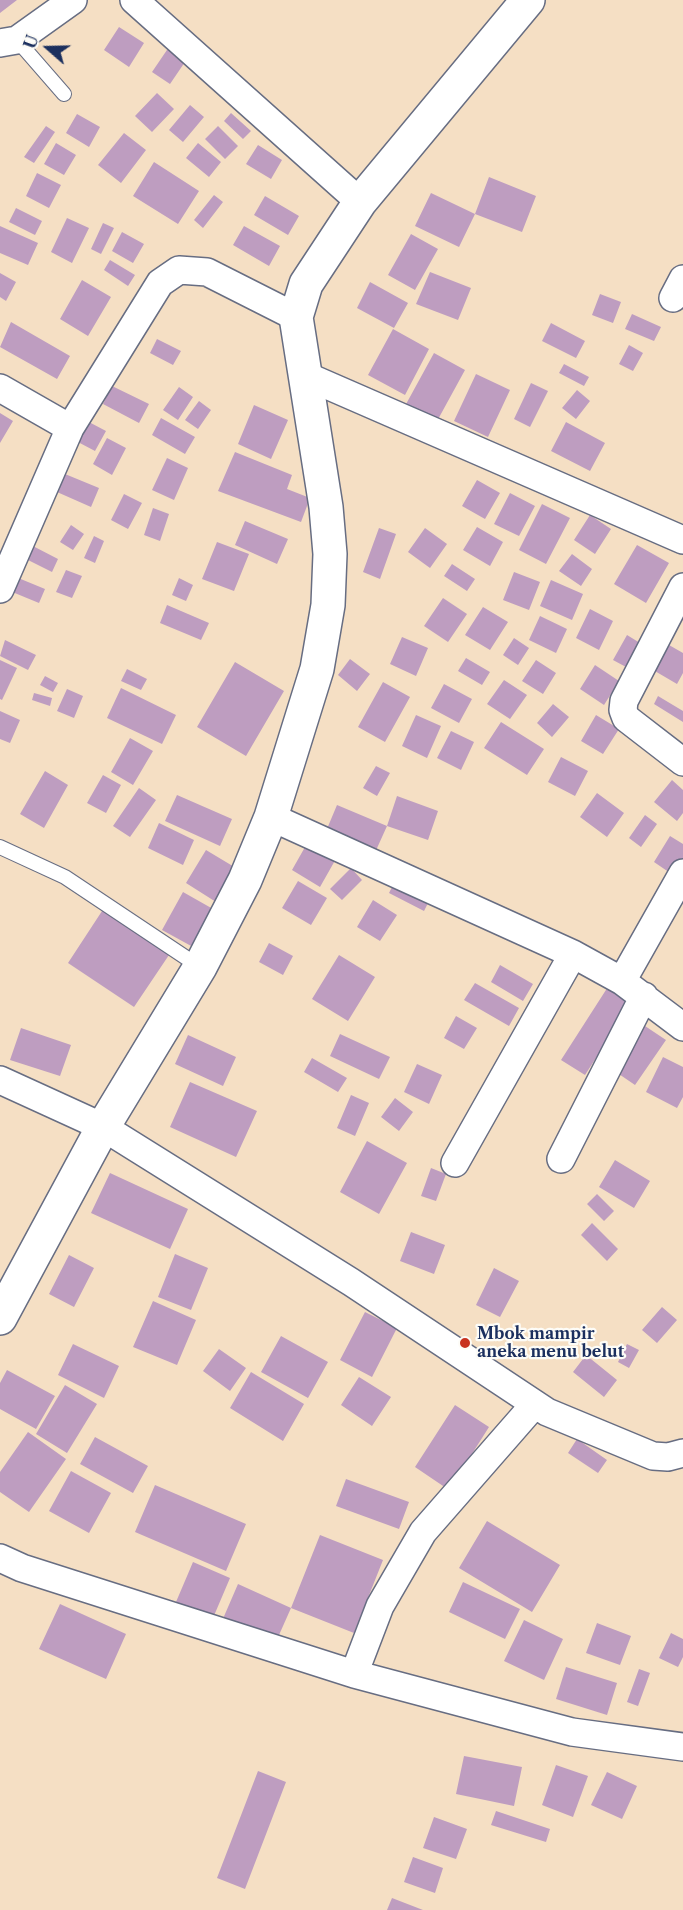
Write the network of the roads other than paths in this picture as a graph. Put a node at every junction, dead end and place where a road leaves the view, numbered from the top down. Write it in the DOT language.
graph roads {
  1 [pos="74,0"];
  2 [pos="134,0"];
  3 [pos="528,0"];
  4 [pos="9,42"];
  5 [pos="64,94"];
  6 [pos="360,202"];
  7 [pos="296,317"];
  8 [pos="304,375"];
  9 [pos="0,387"];
  10 [pos="70,428"];
  11 [pos="683,540"];
  12 [pos="683,587"];
  13 [pos="0,589"];
  14 [pos="683,762"];
  15 [pos="271,817"];
  16 [pos="0,848"];
  17 [pos="683,873"];
  18 [pos="573,954"];
  19 [pos="200,967"];
  20 [pos="622,981"];
  21 [pos="644,996"];
  22 [pos="683,1026"];
  23 [pos="0,1080"];
  24 [pos="103,1127"];
  25 [pos="561,1159"];
  26 [pos="455,1163"];
  27 [pos="8,1285"];
  28 [pos="0,1318"];
  29 [pos="534,1405"];
  30 [pos="683,1453"];
  31 [pos="0,1558"];
  32 [pos="354,1674"];
  33 [pos="683,1747"];
  1 -- 4 [label="street"];
  2 -- 6 [label="street"];
  3 -- 6 [label="street"];
  4 -- 5 [label="lane"];
  6 -- 7 [label="street"];
  7 -- 8 [label="street"];
  7 -- 10 [label="street"];
  8 -- 11 [label="street"];
  8 -- 15 [label="street"];
  9 -- 10 [label="street"];
  10 -- 13 [label="street"];
  12 -- 14 [label="street"];
  15 -- 18 [label="street"];
  15 -- 19 [label="street"];
  16 -- 19 [label="lane"];
  17 -- 20 [label="street"];
  18 -- 20 [label="street"];
  18 -- 26 [label="street"];
  19 -- 24 [label="street"];
  20 -- 21 [label="street"];
  21 -- 22 [label="street"];
  21 -- 25 [label="street"];
  23 -- 24 [label="street"];
  24 -- 27 [label="street"];
  24 -- 29 [label="street"];
  27 -- 28 [label="street"];
  29 -- 30 [label="street"];
  29 -- 32 [label="street"];
  31 -- 32 [label="street"];
  32 -- 33 [label="street"];
}
